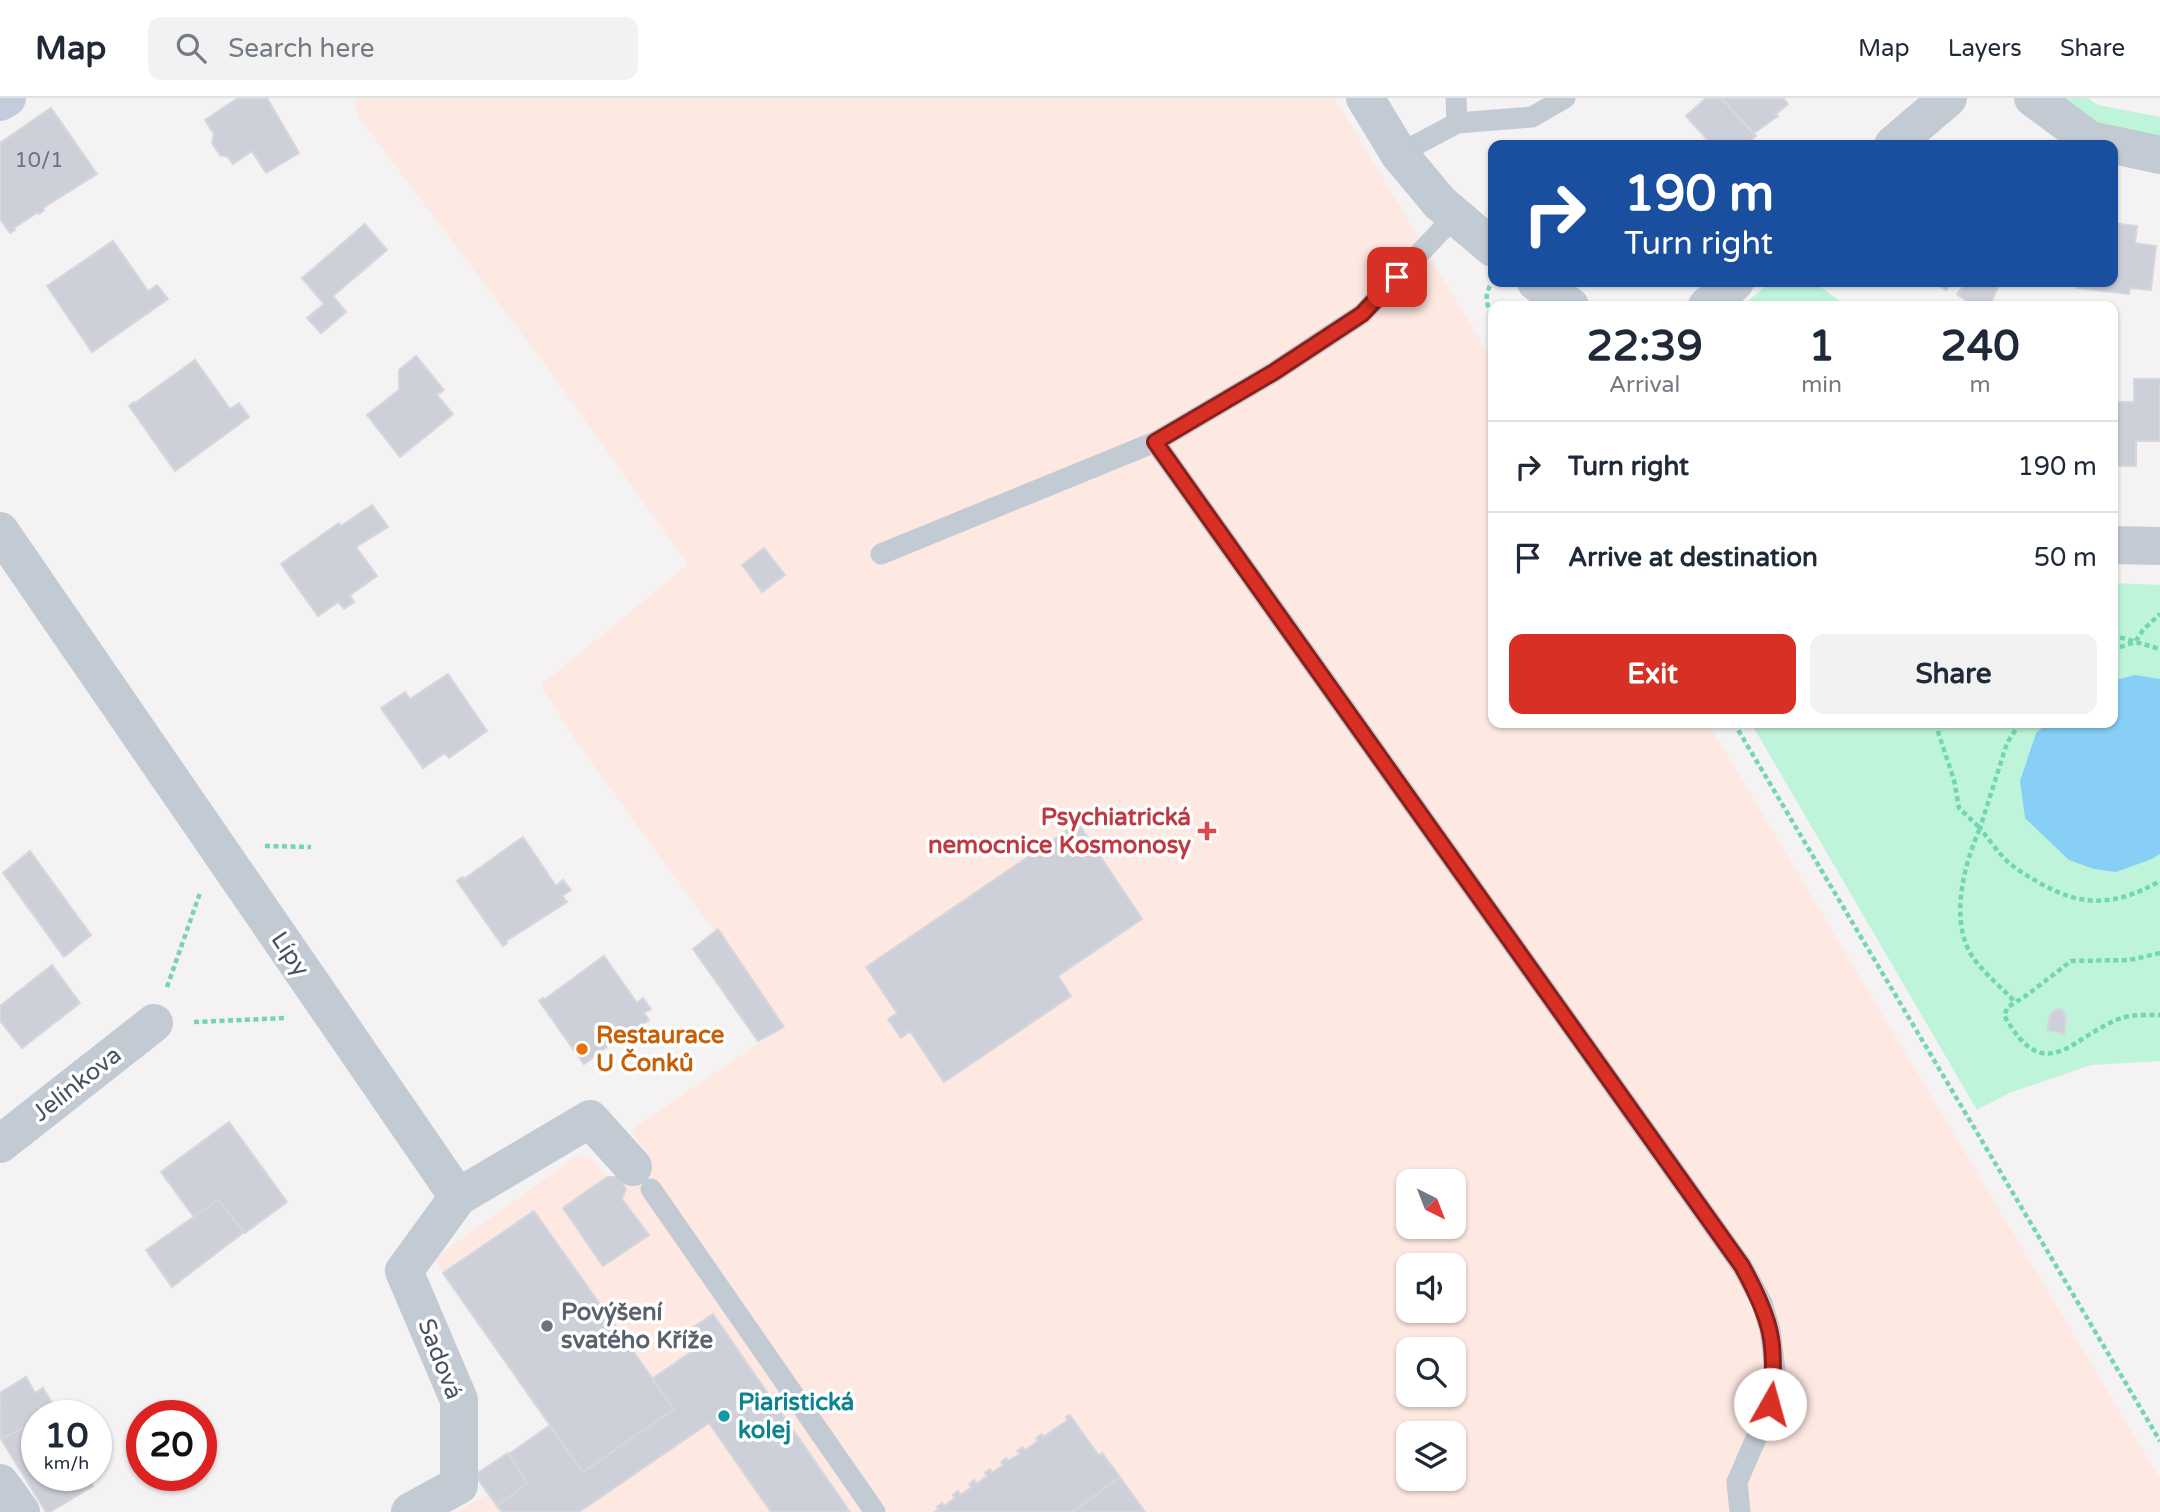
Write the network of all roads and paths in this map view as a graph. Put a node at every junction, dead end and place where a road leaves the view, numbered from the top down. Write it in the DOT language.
graph roads {
  1 [pos="7,98"];
  2 [pos="1365,98"];
  3 [pos="1456,98"];
  4 [pos="1565,98"];
  5 [pos="1948,98"];
  6 [pos="2033,98"];
  7 [pos="0,102"];
  8 [pos="1457,123"];
  9 [pos="1899,140"];
  10 [pos="2090,140"];
  11 [pos="2118,146"];
  12 [pos="1399,154"];
  13 [pos="2160,155"];
  14 [pos="1455,216"];
  15 [pos="1488,244"];
  16 [pos="1489,287"];
  17 [pos="1543,287"];
  18 [pos="1729,287"];
  19 [pos="1563,301"];
  20 [pos="1713,301"];
  21 [pos="1488,309"];
  22 [pos="1155,442"];
  23 [pos="0,531"];
  24 [pos="2118,545"];
  25 [pos="2160,546"];
  26 [pos="881,554"];
  27 [pos="2160,614"];
  28 [pos="2118,637"];
  29 [pos="2135,642"];
  30 [pos="2118,648"];
  31 [pos="2160,649"];
  32 [pos="1737,728"];
  33 [pos="1937,728"];
  34 [pos="2017,728"];
  35 [pos="1980,828"];
  36 [pos="258,846"];
  37 [pos="311,847"];
  38 [pos="2160,881"];
  39 [pos="202,888"];
  40 [pos="2160,953"];
  41 [pos="2015,1002"];
  42 [pos="2160,1015"];
  43 [pos="333,1016"];
  44 [pos="154,1023"];
  45 [pos="0,1144"];
  46 [pos="642,1178"];
  47 [pos="458,1197"];
  48 [pos="2160,1441"];
  49 [pos="0,1483"];
  50 [pos="21,1512"];
  51 [pos="410,1512"];
  52 [pos="875,1512"];
  53 [pos="1740,1512"];
  1 -- 7 [label="main road"];
  2 -- 12 [label="street"];
  3 -- 8 [label="lane"];
  4 -- 8 [label="lane"];
  5 -- 9 [label="street"];
  6 -- 10 [label="street"];
  8 -- 12 [label="lane"];
  11 -- 13 [label="street"];
  12 -- 14 [label="street"];
  14 -- 15 [label="street"];
  14 -- 22 [label="lane"];
  16 -- 21 [label="path"];
  17 -- 19 [label="street"];
  18 -- 20 [label="street"];
  22 -- 26 [label="lane"];
  22 -- 53 [label="lane"];
  23 -- 43 [label="street, Lípy"];
  24 -- 25 [label="street"];
  27 -- 29 [label="path"];
  28 -- 29 [label="path"];
  29 -- 30 [label="path"];
  29 -- 31 [label="path"];
  32 -- 48 [label="path"];
  33 -- 35 [label="path"];
  34 -- 35 [label="path"];
  35 -- 38 [label="path"];
  35 -- 41 [label="path"];
  36 -- 37 [label="path"];
  39 -- 44 [label="path"];
  40 -- 41 [label="path"];
  41 -- 42 [label="path"];
  43 -- 44 [label="path"];
  43 -- 47 [label="street, Lípy"];
  44 -- 45 [label="street, Jelínkova"];
  46 -- 47 [label="street"];
  46 -- 52 [label="lane"];
  47 -- 51 [label="street, Sadová"];
  49 -- 50 [label="street"];
}
